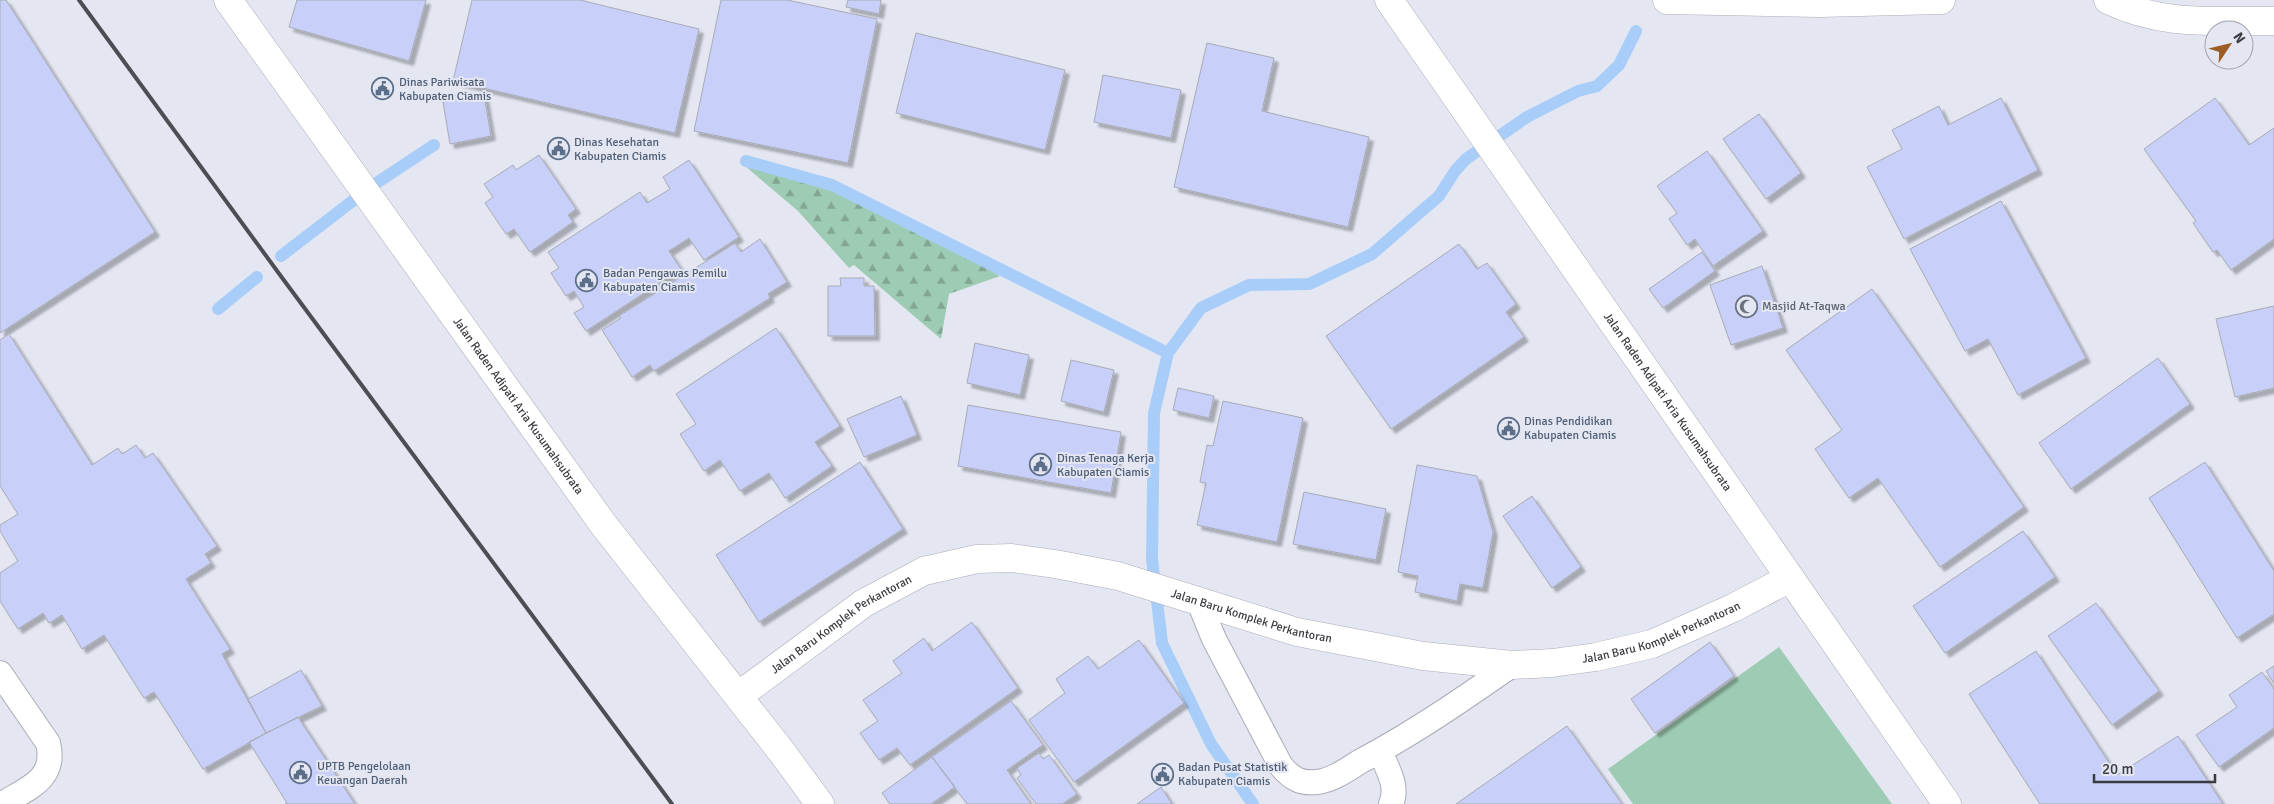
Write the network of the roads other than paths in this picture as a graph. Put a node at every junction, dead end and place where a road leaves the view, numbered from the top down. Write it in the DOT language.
graph roads {
  1 [pos="228,0"];
  2 [pos="1389,0"];
  3 [pos="1667,0"];
  4 [pos="1941,0"];
  5 [pos="2108,0"];
  6 [pos="2274,22"];
  7 [pos="1790,578"];
  8 [pos="1187,598"];
  9 [pos="1512,666"];
  10 [pos="0,673"];
  11 [pos="738,696"];
  12 [pos="1380,751"];
  13 [pos="2,804"];
  14 [pos="820,804"];
  15 [pos="1391,804"];
  16 [pos="1947,804"];
  1 -- 11 [label="street, Jalan Raden Adipati Aria Kusumahsubrata"];
  2 -- 7 [label="street, Jalan Raden Adipati Aria Kusumahsubrata"];
  3 -- 4 [label="street"];
  5 -- 6 [label="street"];
  7 -- 9 [label="street, Jalan Baru Komplek Perkantoran"];
  7 -- 16 [label="street, Jalan Raden Adipati Aria Kusumahsubrata"];
  8 -- 9 [label="street, Jalan Baru Komplek Perkantoran"];
  8 -- 11 [label="street, Jalan Baru Komplek Perkantoran"];
  8 -- 12 [label="lane"];
  9 -- 12 [label="lane"];
  10 -- 13 [label="lane"];
  11 -- 14 [label="street, Jalan Raden Adipati Aria Kusumahsubrata"];
  12 -- 15 [label="lane"];
}
